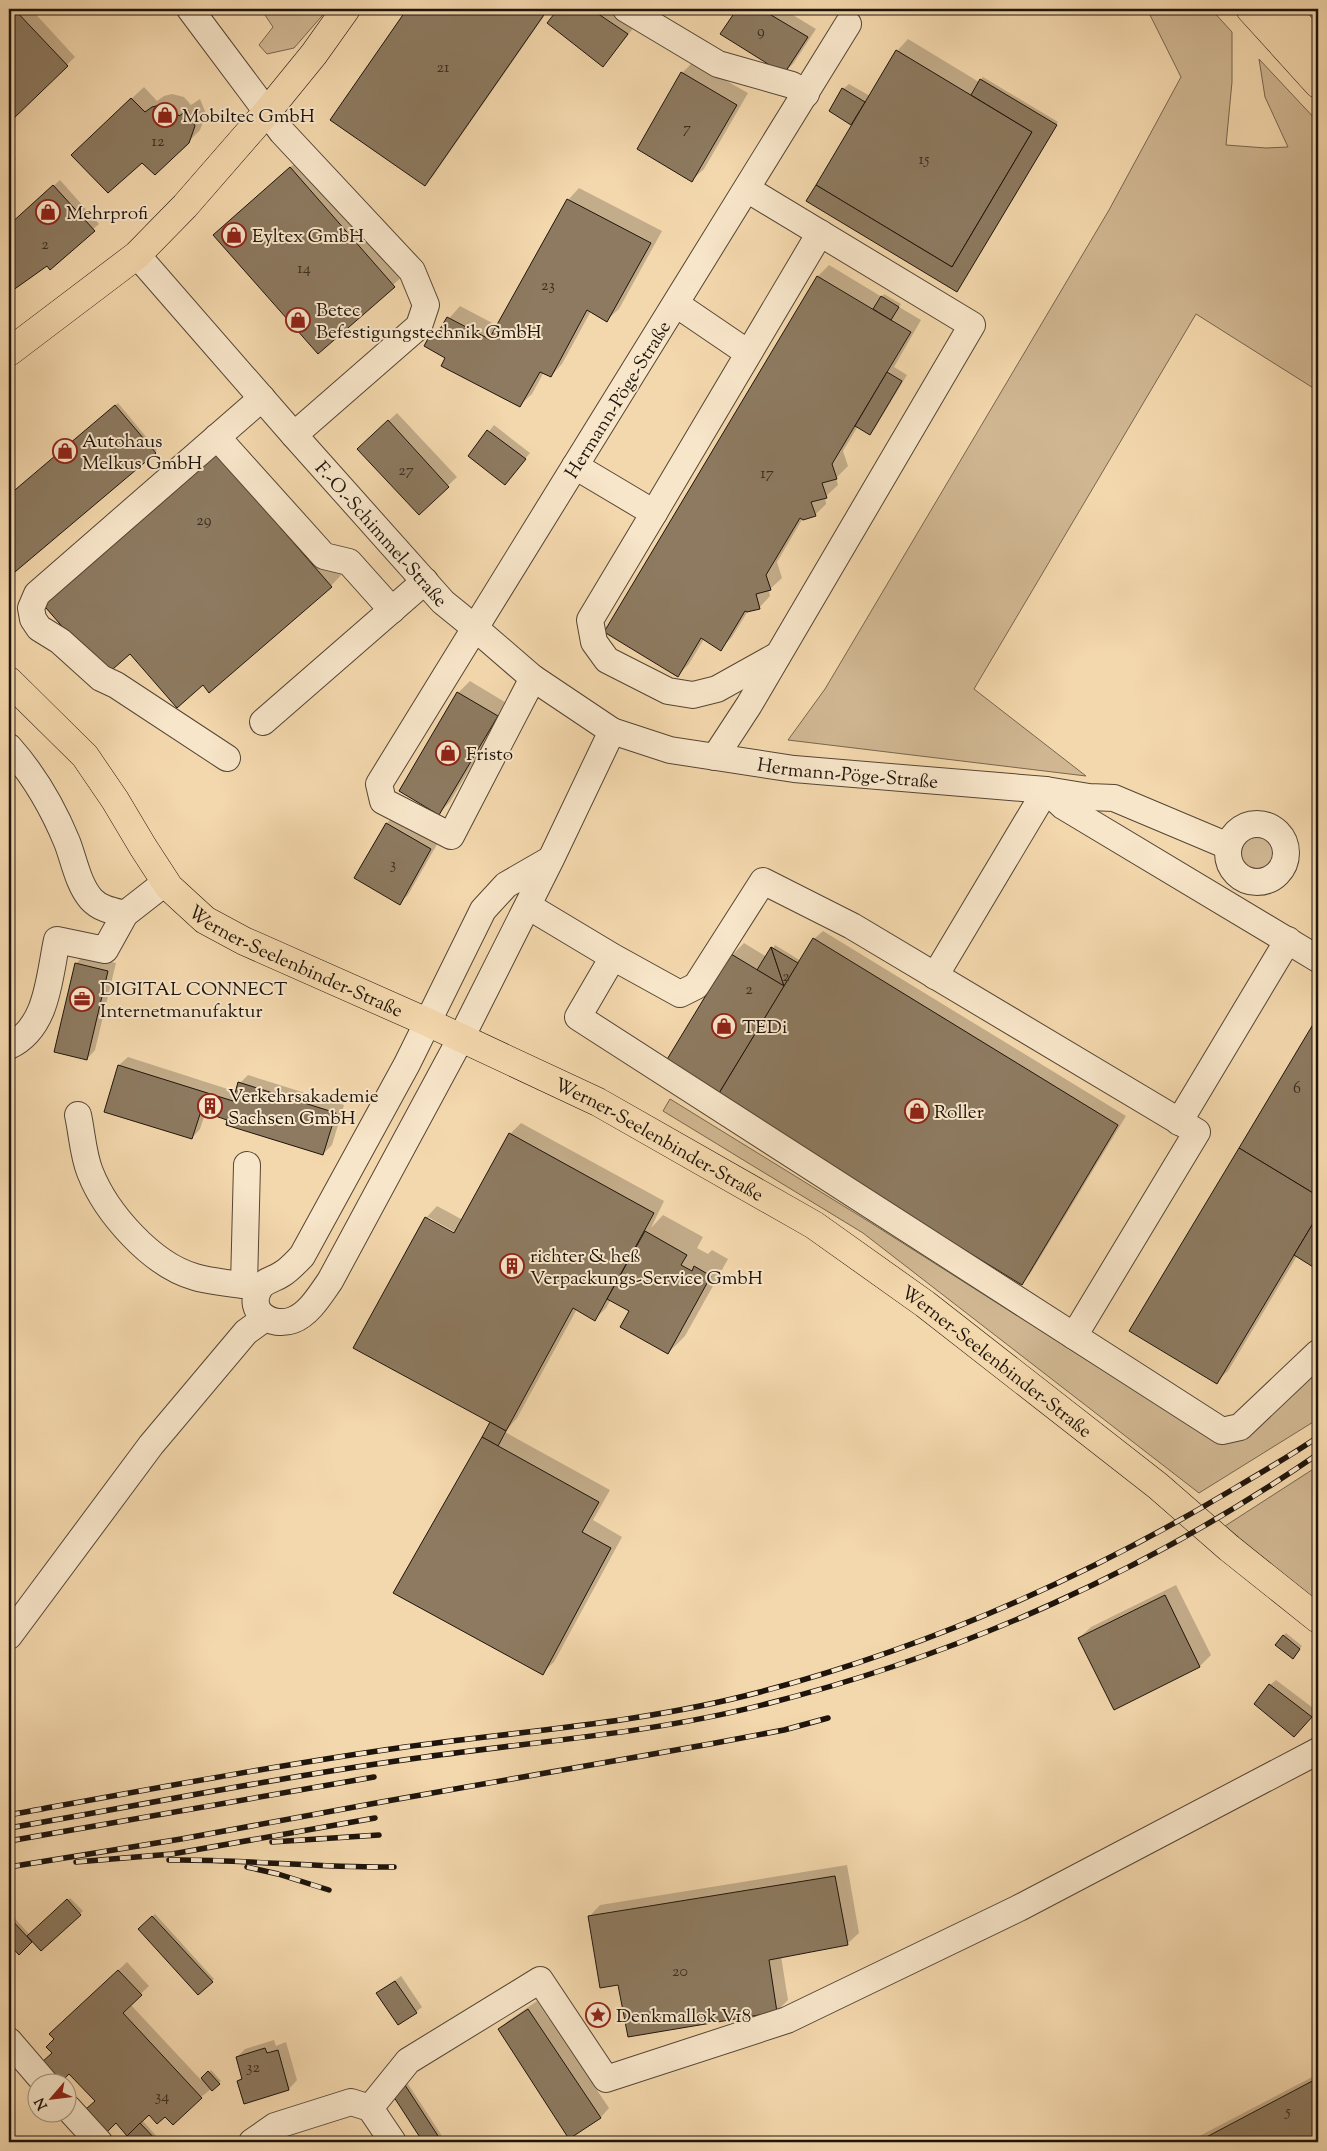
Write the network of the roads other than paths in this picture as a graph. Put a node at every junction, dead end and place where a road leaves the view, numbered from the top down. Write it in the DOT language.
graph roads {
  1 [pos="190,9"];
  2 [pos="346,9"];
  3 [pos="1250,9"];
  4 [pos="1285,9"];
  5 [pos="633,10"];
  6 [pos="848,24"];
  7 [pos="1318,46"];
  8 [pos="1318,84"];
  9 [pos="806,94"];
  10 [pos="266,113"];
  11 [pos="747,189"];
  12 [pos="820,233"];
  13 [pos="138,255"];
  14 [pos="676,304"];
  15 [pos="9,352"];
  16 [pos="748,353"];
  17 [pos="262,398"];
  18 [pos="294,435"];
  19 [pos="217,437"];
  20 [pos="575,466"];
  21 [pos="654,513"];
  22 [pos="425,581"];
  23 [pos="392,610"];
  24 [pos="475,628"];
  25 [pos="774,663"];
  26 [pos="533,678"];
  27 [pos="9,681"];
  28 [pos="264,722"];
  29 [pos="612,731"];
  30 [pos="9,748"];
  31 [pos="715,757"];
  32 [pos="227,758"];
  33 [pos="1046,790"];
  34 [pos="1086,808"];
  35 [pos="1228,846"];
  36 [pos="551,859"];
  37 [pos="166,882"];
  38 [pos="528,906"];
  39 [pos="125,914"];
  40 [pos="1288,940"];
  41 [pos="613,957"];
  42 [pos="1318,959"];
  43 [pos="935,976"];
  44 [pos="428,1022"];
  45 [pos="461,1038"];
  46 [pos="9,1046"];
  47 [pos="407,1064"];
  48 [pos="421,1111"];
  49 [pos="78,1115"];
  50 [pos="1180,1122"];
  51 [pos="247,1164"];
  52 [pos="252,1286"];
  53 [pos="264,1319"];
  54 [pos="1074,1336"];
  55 [pos="1318,1353"];
  56 [pos="1318,1619"];
  57 [pos="9,1636"];
  58 [pos="1318,1751"];
  59 [pos="9,2041"];
  60 [pos="37,2074"];
  61 [pos="370,2108"];
  62 [pos="78,2119"];
  63 [pos="99,2142"];
  64 [pos="252,2142"];
  65 [pos="393,2142"];
  1 -- 10 [label="street"];
  2 -- 10 [label="main road"];
  3 -- 8 [label="main road"];
  4 -- 7 [label="main road"];
  5 -- 9 [label="street"];
  6 -- 9 [label="street, Hermann-Pöge-Straße"];
  9 -- 11 [label="street, Hermann-Pöge-Straße"];
  10 -- 13 [label="main road"];
  10 -- 18 [label="street"];
  11 -- 12 [label="street"];
  11 -- 14 [label="street, Hermann-Pöge-Straße"];
  12 -- 16 [label="street"];
  12 -- 25 [label="street"];
  13 -- 15 [label="main road"];
  13 -- 17 [label="street, F.-O.-Schimmel-Straße"];
  14 -- 16 [label="street"];
  14 -- 20 [label="street, Hermann-Pöge-Straße"];
  16 -- 21 [label="street"];
  17 -- 18 [label="street, F.-O.-Schimmel-Straße"];
  17 -- 19 [label="street"];
  18 -- 22 [label="street, F.-O.-Schimmel-Straße"];
  19 -- 23 [label="street"];
  19 -- 32 [label="street"];
  20 -- 21 [label="street"];
  20 -- 24 [label="street, Hermann-Pöge-Straße"];
  21 -- 25 [label="street"];
  22 -- 23 [label="street"];
  22 -- 24 [label="street, F.-O.-Schimmel-Straße"];
  23 -- 28 [label="street"];
  24 -- 26 [label="street, Hermann-Pöge-Straße"];
  24 -- 26 [label="street"];
  25 -- 31 [label="street"];
  26 -- 29 [label="street, Hermann-Pöge-Straße"];
  27 -- 37 [label="main road, Werner-Seelenbinder-Straße"];
  29 -- 31 [label="street, Hermann-Pöge-Straße"];
  29 -- 36 [label="street"];
  30 -- 39 [label="street"];
  31 -- 33 [label="street, Hermann-Pöge-Straße"];
  33 -- 34 [label="street, Hermann-Pöge-Straße"];
  33 -- 43 [label="street"];
  34 -- 35 [label="street"];
  34 -- 40 [label="street"];
  36 -- 38 [label="street"];
  36 -- 44 [label="street"];
  37 -- 39 [label="street"];
  37 -- 44 [label="main road, Werner-Seelenbinder-Straße"];
  38 -- 41 [label="street"];
  38 -- 45 [label="street"];
  39 -- 46 [label="street"];
  40 -- 42 [label="street"];
  40 -- 50 [label="street"];
  41 -- 43 [label="street"];
  41 -- 54 [label="street"];
  43 -- 50 [label="street"];
  44 -- 45 [label="main road, Werner-Seelenbinder-Straße"];
  44 -- 47 [label="street"];
  45 -- 48 [label="street"];
  45 -- 56 [label="main road, Werner-Seelenbinder-Straße"];
  47 -- 48 [label="street"];
  47 -- 52 [label="street"];
  48 -- 53 [label="street"];
  49 -- 52 [label="street"];
  50 -- 54 [label="street"];
  51 -- 52 [label="street"];
  52 -- 53 [label="street"];
  53 -- 57 [label="street"];
  54 -- 55 [label="street"];
  58 -- 61 [label="street"];
  59 -- 60 [label="street"];
  61 -- 64 [label="street"];
  61 -- 65 [label="street"];
  62 -- 63 [label="street"];
}
